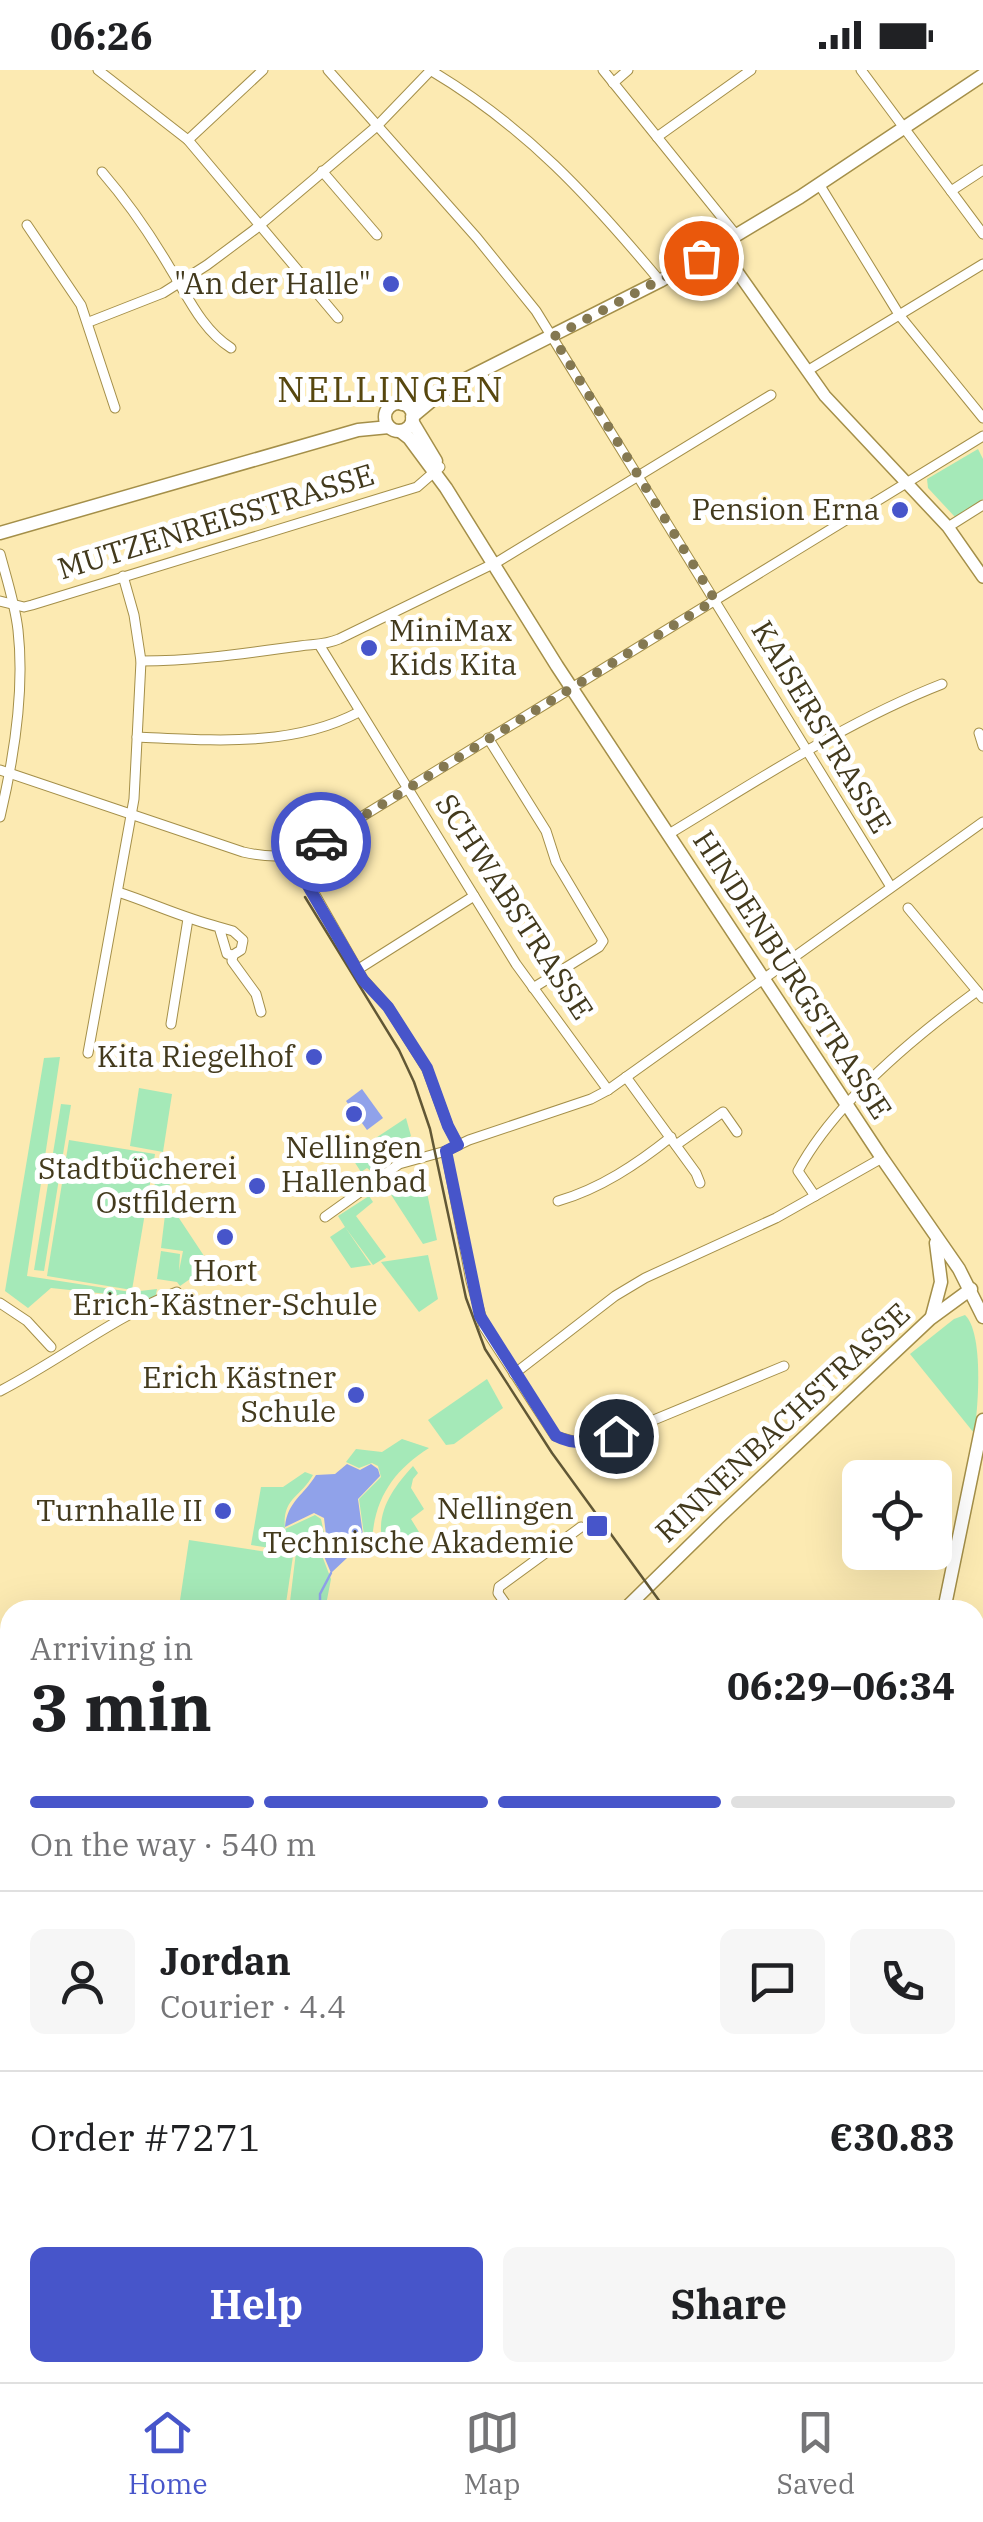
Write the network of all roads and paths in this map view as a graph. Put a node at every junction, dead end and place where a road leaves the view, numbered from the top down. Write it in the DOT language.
graph roads {
  1 [pos="98,70"];
  2 [pos="263,70"];
  3 [pos="328,70"];
  4 [pos="430,70"];
  5 [pos="602,70"];
  6 [pos="628,70"];
  7 [pos="751,70"];
  8 [pos="861,70"];
  9 [pos="983,75"];
  10 [pos="613,83"];
  11 [pos="377,126"];
  12 [pos="905,129"];
  13 [pos="657,137"];
  14 [pos="188,140"];
  15 [pos="983,170"];
  16 [pos="102,172"];
  17 [pos="322,172"];
  18 [pos="819,184"];
  19 [pos="951,191"];
  20 [pos="27,225"];
  21 [pos="260,225"];
  22 [pos="983,234"];
  23 [pos="377,235"];
  24 [pos="736,236"];
  25 [pos="720,246"];
  26 [pos="983,264"];
  27 [pos="660,281"];
  28 [pos="178,284"];
  29 [pos="900,316"];
  30 [pos="338,318"];
  31 [pos="89,322"];
  32 [pos="553,337"];
  33 [pos="231,348"];
  34 [pos="807,372"];
  35 [pos="444,390"];
  36 [pos="771,395"];
  37 [pos="402,404"];
  38 [pos="116,408"];
  39 [pos="983,418"];
  40 [pos="412,419"];
  41 [pos="391,424"];
  42 [pos="983,436"];
  43 [pos="437,469"];
  44 [pos="638,476"];
  45 [pos="906,481"];
  46 [pos="983,505"];
  47 [pos="948,527"];
  48 [pos="0,533"];
  49 [pos="0,554"];
  50 [pos="496,562"];
  51 [pos="123,576"];
  52 [pos="983,578"];
  53 [pos="715,600"];
  54 [pos="0,602"];
  55 [pos="14,604"];
  56 [pos="320,646"];
  57 [pos="140,661"];
  58 [pos="942,684"];
  59 [pos="574,687"];
  60 [pos="359,712"];
  61 [pos="978,733"];
  62 [pos="137,738"];
  63 [pos="488,738"];
  64 [pos="983,746"];
  65 [pos="806,751"];
  66 [pos="6,771"];
  67 [pos="407,789"];
  68 [pos="132,814"];
  69 [pos="0,817"];
  70 [pos="983,822"];
  71 [pos="669,834"];
  72 [pos="292,856"];
  73 [pos="891,887"];
  74 [pos="118,892"];
  75 [pos="474,896"];
  76 [pos="908,908"];
  77 [pos="188,919"];
  78 [pos="219,927"];
  79 [pos="233,955"];
  80 [pos="357,970"];
  81 [pos="764,979"];
  82 [pos="534,988"];
  83 [pos="980,995"];
  84 [pos="261,1012"];
  85 [pos="171,1024"];
  86 [pos="88,1053"];
  87 [pos="626,1077"];
  88 [pos="608,1090"];
  89 [pos="848,1106"];
  90 [pos="738,1132"];
  91 [pos="673,1141"];
  92 [pos="458,1145"];
  93 [pos="446,1151"];
  94 [pos="882,1158"];
  95 [pos="700,1183"];
  96 [pos="816,1196"];
  97 [pos="558,1201"];
  98 [pos="325,1217"];
  99 [pos="932,1232"];
  100 [pos="977,1285"];
  101 [pos="177,1292"];
  102 [pos="0,1303"];
  103 [pos="983,1317"];
  104 [pos="930,1319"];
  105 [pos="51,1347"];
  106 [pos="784,1366"];
  107 [pos="514,1374"];
  108 [pos="0,1391"];
  109 [pos="983,1420"];
  110 [pos="581,1527"];
  111 [pos="503,1600"];
  112 [pos="635,1600"];
  113 [pos="946,1600"];
  1 -- 14 [label="street"];
  2 -- 14 [label="street"];
  3 -- 11 [label="street, KAISERSTRASSE"];
  4 -- 11 [label="street"];
  4 -- 27 [label="street"];
  5 -- 10 [label="street"];
  6 -- 10 [label="street"];
  7 -- 13 [label="street"];
  8 -- 12 [label="street"];
  9 -- 12 [label="main road"];
  10 -- 13 [label="street"];
  11 -- 17 [label="street"];
  11 -- 32 [label="street, KAISERSTRASSE"];
  12 -- 18 [label="main road"];
  12 -- 19 [label="street"];
  13 -- 24 [label="street"];
  14 -- 21 [label="street"];
  15 -- 19 [label="street"];
  16 -- 28 [label="street"];
  17 -- 21 [label="street"];
  17 -- 23 [label="street"];
  18 -- 24 [label="main road"];
  18 -- 29 [label="street"];
  19 -- 22 [label="street"];
  20 -- 31 [label="street"];
  21 -- 28 [label="street"];
  21 -- 30 [label="street"];
  24 -- 25 [label="main road"];
  25 -- 27 [label="main road"];
  25 -- 34 [label="street"];
  26 -- 29 [label="street"];
  27 -- 32 [label="main road"];
  28 -- 31 [label="street"];
  28 -- 33 [label="street"];
  29 -- 34 [label="street"];
  29 -- 39 [label="street"];
  31 -- 38 [label="street"];
  32 -- 35 [label="main road"];
  32 -- 44 [label="street, KAISERSTRASSE"];
  34 -- 45 [label="street"];
  35 -- 37 [label="main road"];
  35 -- 40 [label="main road"];
  36 -- 44 [label="street"];
  37 -- 40 [label="main road, HINDENBURGSTRASSE"];
  37 -- 41 [label="main road"];
  40 -- 41 [label="main road"];
  40 -- 43 [label="main road, HINDENBURGSTRASSE"];
  41 -- 43 [label="main road, HINDENBURGSTRASSE"];
  41 -- 48 [label="main road"];
  42 -- 45 [label="street"];
  43 -- 50 [label="main road, HINDENBURGSTRASSE"];
  43 -- 51 [label="street, MUTZENREISSTRASSE"];
  44 -- 50 [label="street"];
  44 -- 53 [label="street, KAISERSTRASSE"];
  45 -- 47 [label="street"];
  45 -- 53 [label="street"];
  46 -- 47 [label="street"];
  47 -- 52 [label="street"];
  49 -- 55 [label="street"];
  50 -- 56 [label="street"];
  50 -- 59 [label="main road, HINDENBURGSTRASSE"];
  51 -- 55 [label="street, MUTZENREISSTRASSE"];
  51 -- 57 [label="street"];
  53 -- 59 [label="street"];
  53 -- 65 [label="street, KAISERSTRASSE"];
  54 -- 55 [label="street, MUTZENREISSTRASSE"];
  55 -- 66 [label="street"];
  56 -- 57 [label="street"];
  56 -- 60 [label="street, SCHWABSTRASSE"];
  57 -- 62 [label="street"];
  58 -- 65 [label="street"];
  59 -- 63 [label="street"];
  59 -- 71 [label="main road, HINDENBURGSTRASSE"];
  60 -- 62 [label="street"];
  60 -- 67 [label="street, SCHWABSTRASSE"];
  61 -- 64 [label="street"];
  62 -- 68 [label="street"];
  63 -- 67 [label="street"];
  63 -- 82 [label="street"];
  65 -- 71 [label="street"];
  65 -- 73 [label="street, KAISERSTRASSE"];
  66 -- 68 [label="street"];
  66 -- 69 [label="street"];
  67 -- 72 [label="street"];
  67 -- 75 [label="street, SCHWABSTRASSE"];
  68 -- 72 [label="street"];
  68 -- 74 [label="street"];
  70 -- 73 [label="street"];
  71 -- 81 [label="main road, HINDENBURGSTRASSE"];
  72 -- 80 [label="street"];
  73 -- 81 [label="street"];
  74 -- 77 [label="street"];
  74 -- 86 [label="street"];
  75 -- 80 [label="street"];
  75 -- 82 [label="street, SCHWABSTRASSE"];
  76 -- 83 [label="street"];
  77 -- 78 [label="street"];
  77 -- 85 [label="street"];
  78 -- 79 [label="street"];
  78 -- 79 [label="street"];
  79 -- 84 [label="street"];
  80 -- 92 [label="street"];
  81 -- 87 [label="street"];
  81 -- 89 [label="main road, HINDENBURGSTRASSE"];
  82 -- 88 [label="street, SCHWABSTRASSE"];
  83 -- 89 [label="street"];
  87 -- 88 [label="street"];
  87 -- 91 [label="street"];
  88 -- 92 [label="street"];
  89 -- 94 [label="main road, HINDENBURGSTRASSE"];
  89 -- 96 [label="street"];
  90 -- 91 [label="street"];
  91 -- 95 [label="street"];
  91 -- 97 [label="street"];
  92 -- 93 [label="street"];
  93 -- 98 [label="street"];
  93 -- 107 [label="street"];
  94 -- 96 [label="street"];
  94 -- 99 [label="main road, HINDENBURGSTRASSE"];
  96 -- 107 [label="street"];
  99 -- 100 [label="main road, HINDENBURGSTRASSE"];
  99 -- 104 [label="main road"];
  100 -- 103 [label="main road, HINDENBURGSTRASSE"];
  100 -- 104 [label="main road, RINNENBACHSTRASSE"];
  101 -- 108 [label="street"];
  102 -- 105 [label="street"];
  104 -- 112 [label="main road, RINNENBACHSTRASSE"];
  106 -- 107 [label="street"];
  109 -- 113 [label="main road"];
  110 -- 111 [label="street"];
}
